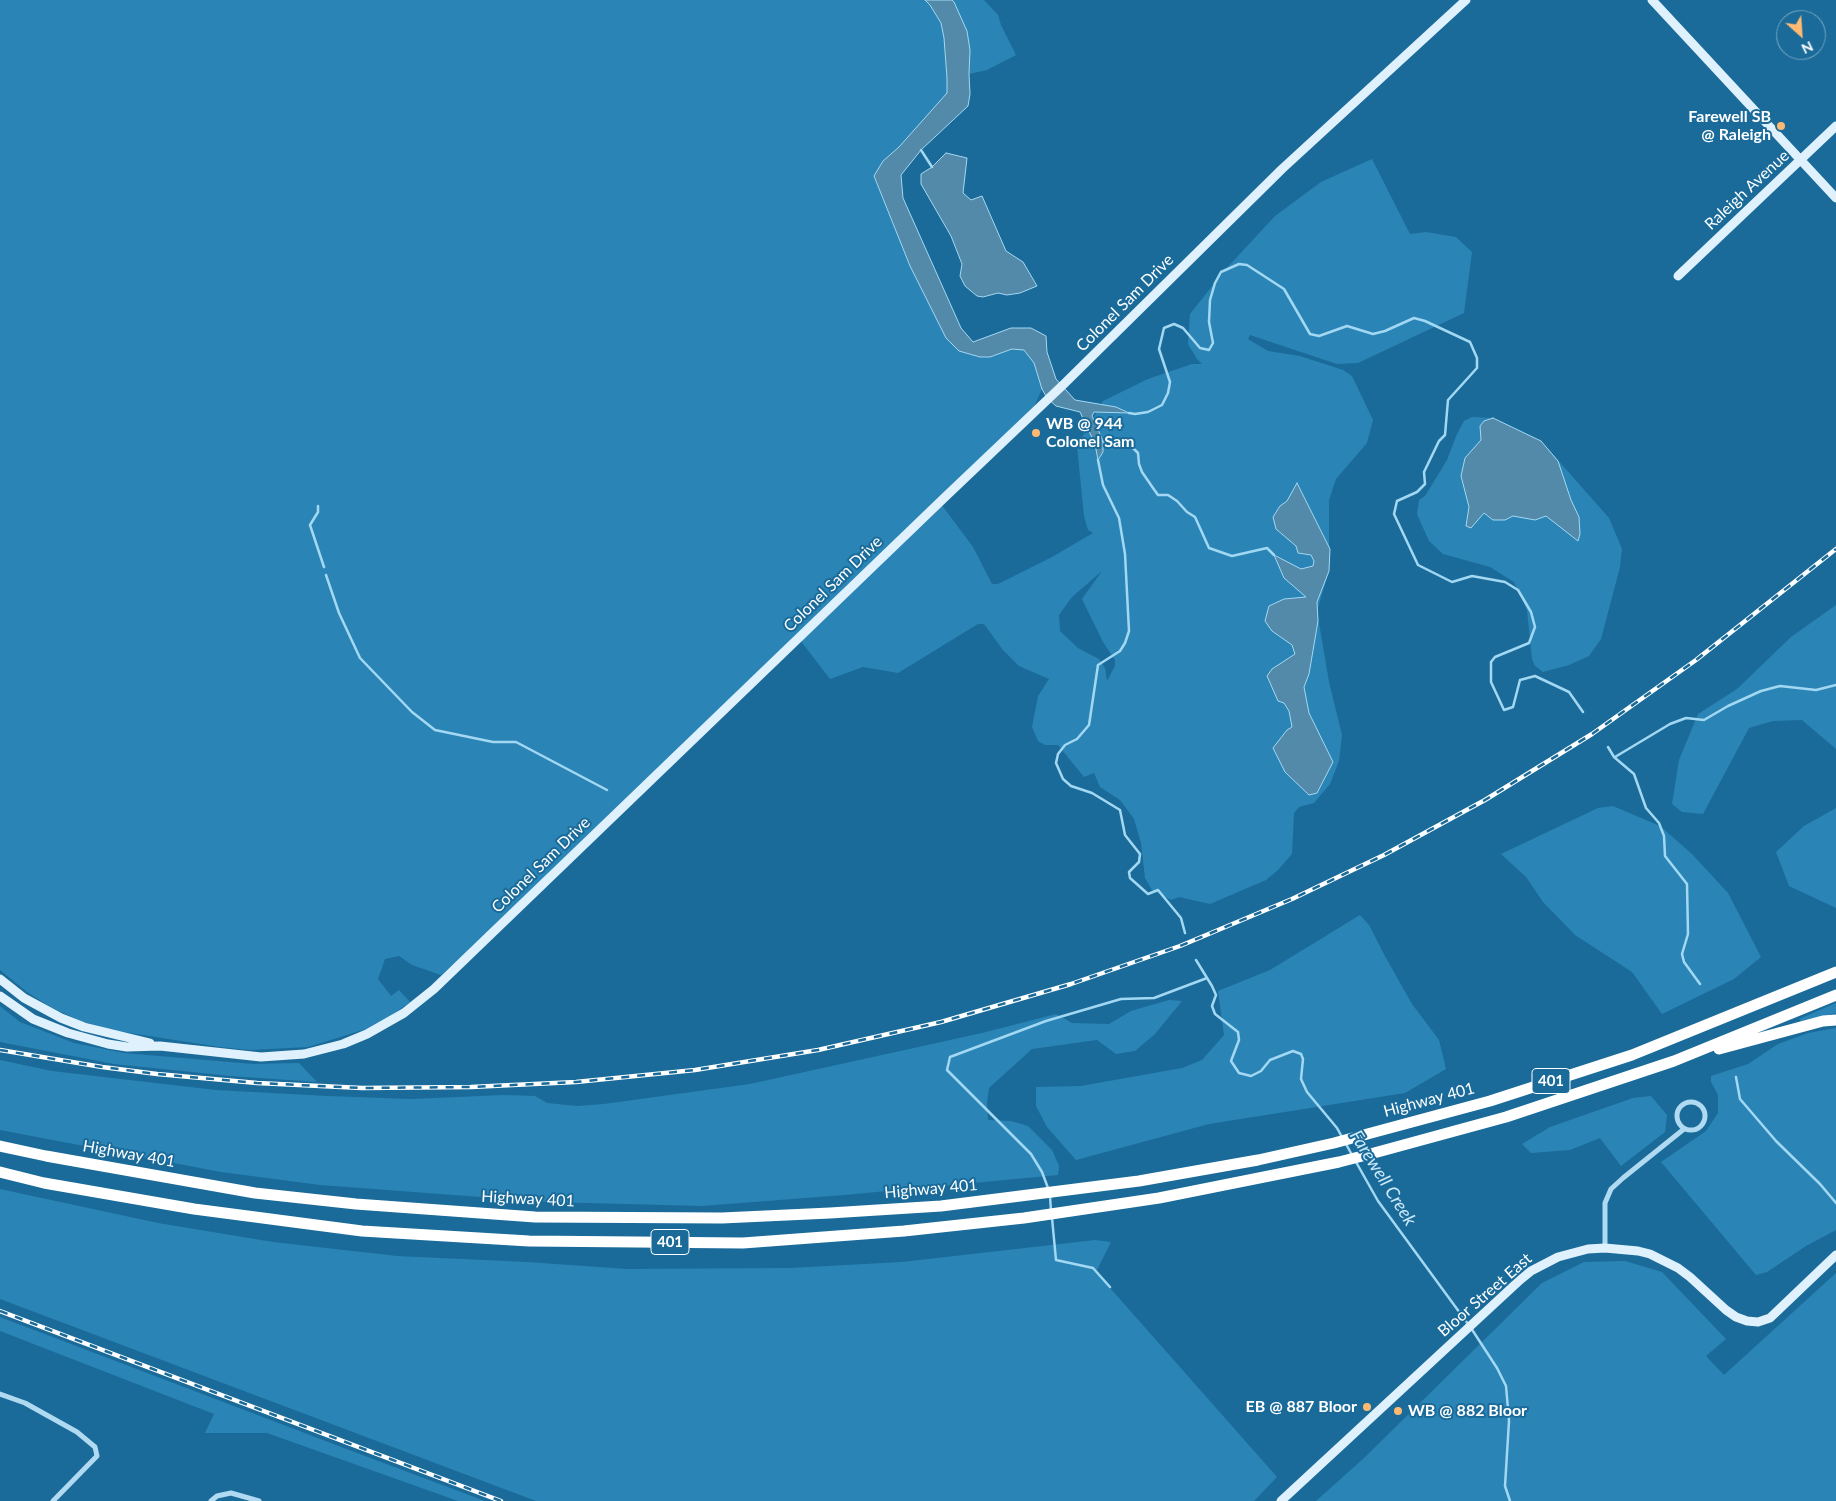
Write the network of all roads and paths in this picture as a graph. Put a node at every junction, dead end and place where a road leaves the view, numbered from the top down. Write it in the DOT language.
graph roads {
  1 [pos="1466,0"];
  2 [pos="1652,0"];
  3 [pos="1836,126"];
  4 [pos="1800,160"];
  5 [pos="1836,198"];
  6 [pos="1678,276"];
  7 [pos="1836,972"];
  8 [pos="0,979"];
  9 [pos="1836,995"];
  10 [pos="0,996"];
  11 [pos="1836,1020"];
  12 [pos="160,1046"];
  13 [pos="1674,1061"];
  14 [pos="1684,1129"];
  15 [pos="0,1146"];
  16 [pos="0,1172"];
  17 [pos="1605,1248"];
  18 [pos="1836,1255"];
  19 [pos="0,1394"];
  20 [pos="53,1501"];
  21 [pos="211,1501"];
  22 [pos="260,1501"];
  23 [pos="1281,1501"];
  1 -- 12 [label="street, Colonel Sam Drive"];
  2 -- 4 [label="street"];
  3 -- 4 [label="street, Raleigh Avenue"];
  4 -- 5 [label="street"];
  4 -- 6 [label="street, Raleigh Avenue"];
  7 -- 15 [label="highway, Highway 401 / 401"];
  8 -- 12 [label="street, Colonel Sam Drive"];
  9 -- 13 [label="highway, 401"];
  10 -- 12 [label="street, Colonel Sam Drive"];
  11 -- 13 [label="highway"];
  13 -- 16 [label="highway, 401"];
  14 -- 14 [label="street"];
  14 -- 17 [label="street"];
  17 -- 18 [label="street, Bloor Street East"];
  17 -- 23 [label="street, Bloor Street East"];
  19 -- 20 [label="street"];
  21 -- 22 [label="street"];
}
